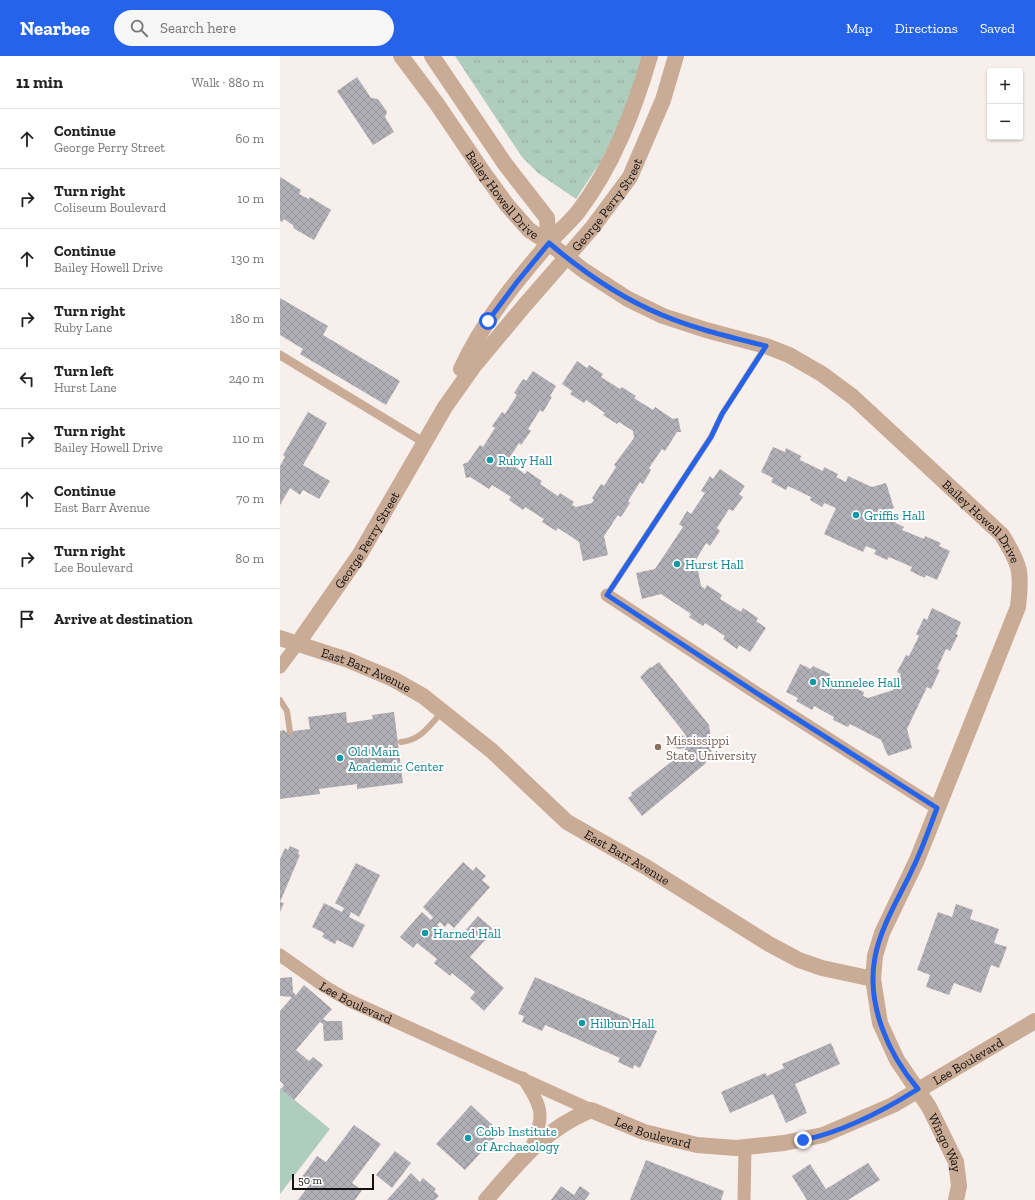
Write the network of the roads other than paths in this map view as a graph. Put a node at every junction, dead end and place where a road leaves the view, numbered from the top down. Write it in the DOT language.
graph roads {
  1 [pos="401,56"];
  2 [pos="432,56"];
  3 [pos="650,56"];
  4 [pos="676,56"];
  5 [pos="549,243"];
  6 [pos="567,258"];
  7 [pos="766,346"];
  8 [pos="280,355"];
  9 [pos="445,408"];
  10 [pos="424,443"];
  11 [pos="607,595"];
  12 [pos="280,638"];
  13 [pos="298,643"];
  14 [pos="280,667"];
  15 [pos="280,700"];
  16 [pos="442,711"];
  17 [pos="290,732"];
  18 [pos="401,742"];
  19 [pos="937,808"];
  20 [pos="280,955"];
  21 [pos="873,978"];
  22 [pos="1035,1021"];
  23 [pos="523,1078"];
  24 [pos="918,1089"];
  25 [pos="591,1110"];
  26 [pos="531,1148"];
  27 [pos="745,1148"];
  28 [pos="486,1200"];
  29 [pos="744,1200"];
  30 [pos="956,1200"];
  1 -- 5 [label="street, Bailey Howell Drive"];
  2 -- 5 [label="street, Bailey Howell Drive"];
  3 -- 5 [label="street, George Perry Street"];
  4 -- 6 [label="street, George Perry Street"];
  5 -- 6 [label="street, Bailey Howell Drive"];
  5 -- 9 [label="street, George Perry Street"];
  6 -- 7 [label="street, Bailey Howell Drive"];
  6 -- 9 [label="street, George Perry Street"];
  7 -- 11 [label="lane"];
  7 -- 19 [label="street, Bailey Howell Drive"];
  8 -- 10 [label="street"];
  9 -- 10 [label="street, George Perry Street"];
  10 -- 13 [label="street, George Perry Street"];
  11 -- 19 [label="street"];
  12 -- 13 [label="street, East Barr Avenue"];
  13 -- 14 [label="street, George Perry Street"];
  13 -- 16 [label="street, East Barr Avenue"];
  15 -- 17 [label="lane"];
  16 -- 18 [label="lane"];
  16 -- 21 [label="street, East Barr Avenue"];
  19 -- 21 [label="street, Bailey Howell Drive"];
  20 -- 23 [label="street, Lee Boulevard"];
  21 -- 24 [label="street"];
  22 -- 24 [label="street, Lee Boulevard"];
  23 -- 25 [label="street, Lee Boulevard"];
  23 -- 26 [label="street"];
  24 -- 27 [label="street, Lee Boulevard"];
  24 -- 30 [label="street, Wingo Way"];
  25 -- 26 [label="street"];
  25 -- 27 [label="street, Lee Boulevard"];
  26 -- 28 [label="street"];
  27 -- 29 [label="street"];
}
